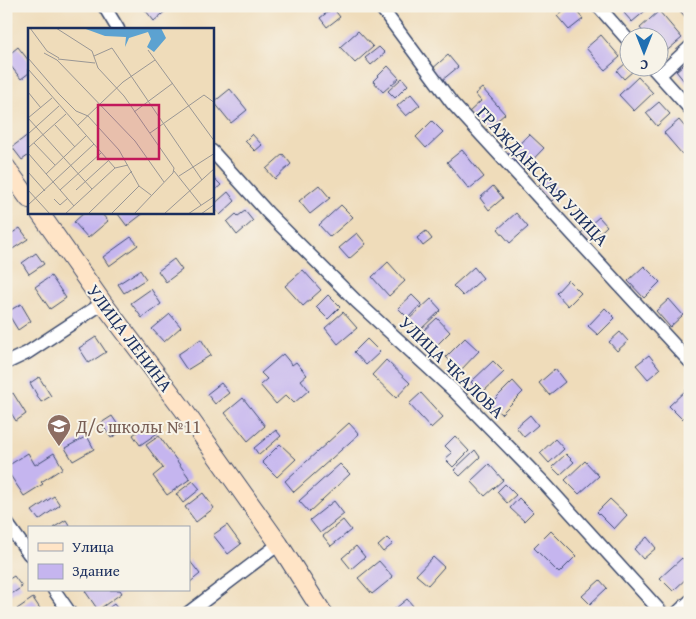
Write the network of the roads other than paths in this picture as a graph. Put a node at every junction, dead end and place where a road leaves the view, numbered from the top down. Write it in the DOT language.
graph roads {
  1 [pos="104,6"];
  2 [pos="380,6"];
  3 [pos="598,6"];
  4 [pos="117,28"];
  5 [pos="618,29"];
  6 [pos="690,47"];
  7 [pos="668,63"];
  8 [pos="663,78"];
  9 [pos="690,109"];
  10 [pos="214,153"];
  11 [pos="6,167"];
  12 [pos="28,198"];
  13 [pos="40,214"];
  14 [pos="103,304"];
  15 [pos="690,362"];
  16 [pos="6,363"];
  17 [pos="6,522"];
  18 [pos="279,544"];
  19 [pos="28,553"];
  20 [pos="55,592"];
  21 [pos="690,601"];
  22 [pos="70,613"];
  23 [pos="188,613"];
  24 [pos="323,613"];
  25 [pos="662,613"];
  26 [pos="676,613"];
  1 -- 4 [label="street"];
  2 -- 15 [label="street, ГРАЖДАНСКАЯ УЛИЦА"];
  3 -- 5 [label="street"];
  6 -- 7 [label="street"];
  8 -- 9 [label="street"];
  10 -- 25 [label="street, УЛИЦА ЧКАЛОВА"];
  11 -- 12 [label="main road"];
  13 -- 14 [label="main road, УЛИЦА ЛЕНИНА"];
  14 -- 16 [label="street"];
  14 -- 18 [label="main road, УЛИЦА ЛЕНИНА"];
  17 -- 19 [label="street"];
  18 -- 23 [label="street"];
  18 -- 24 [label="main road, УЛИЦА ЛЕНИНА"];
  20 -- 22 [label="street"];
  21 -- 26 [label="street"];
}
